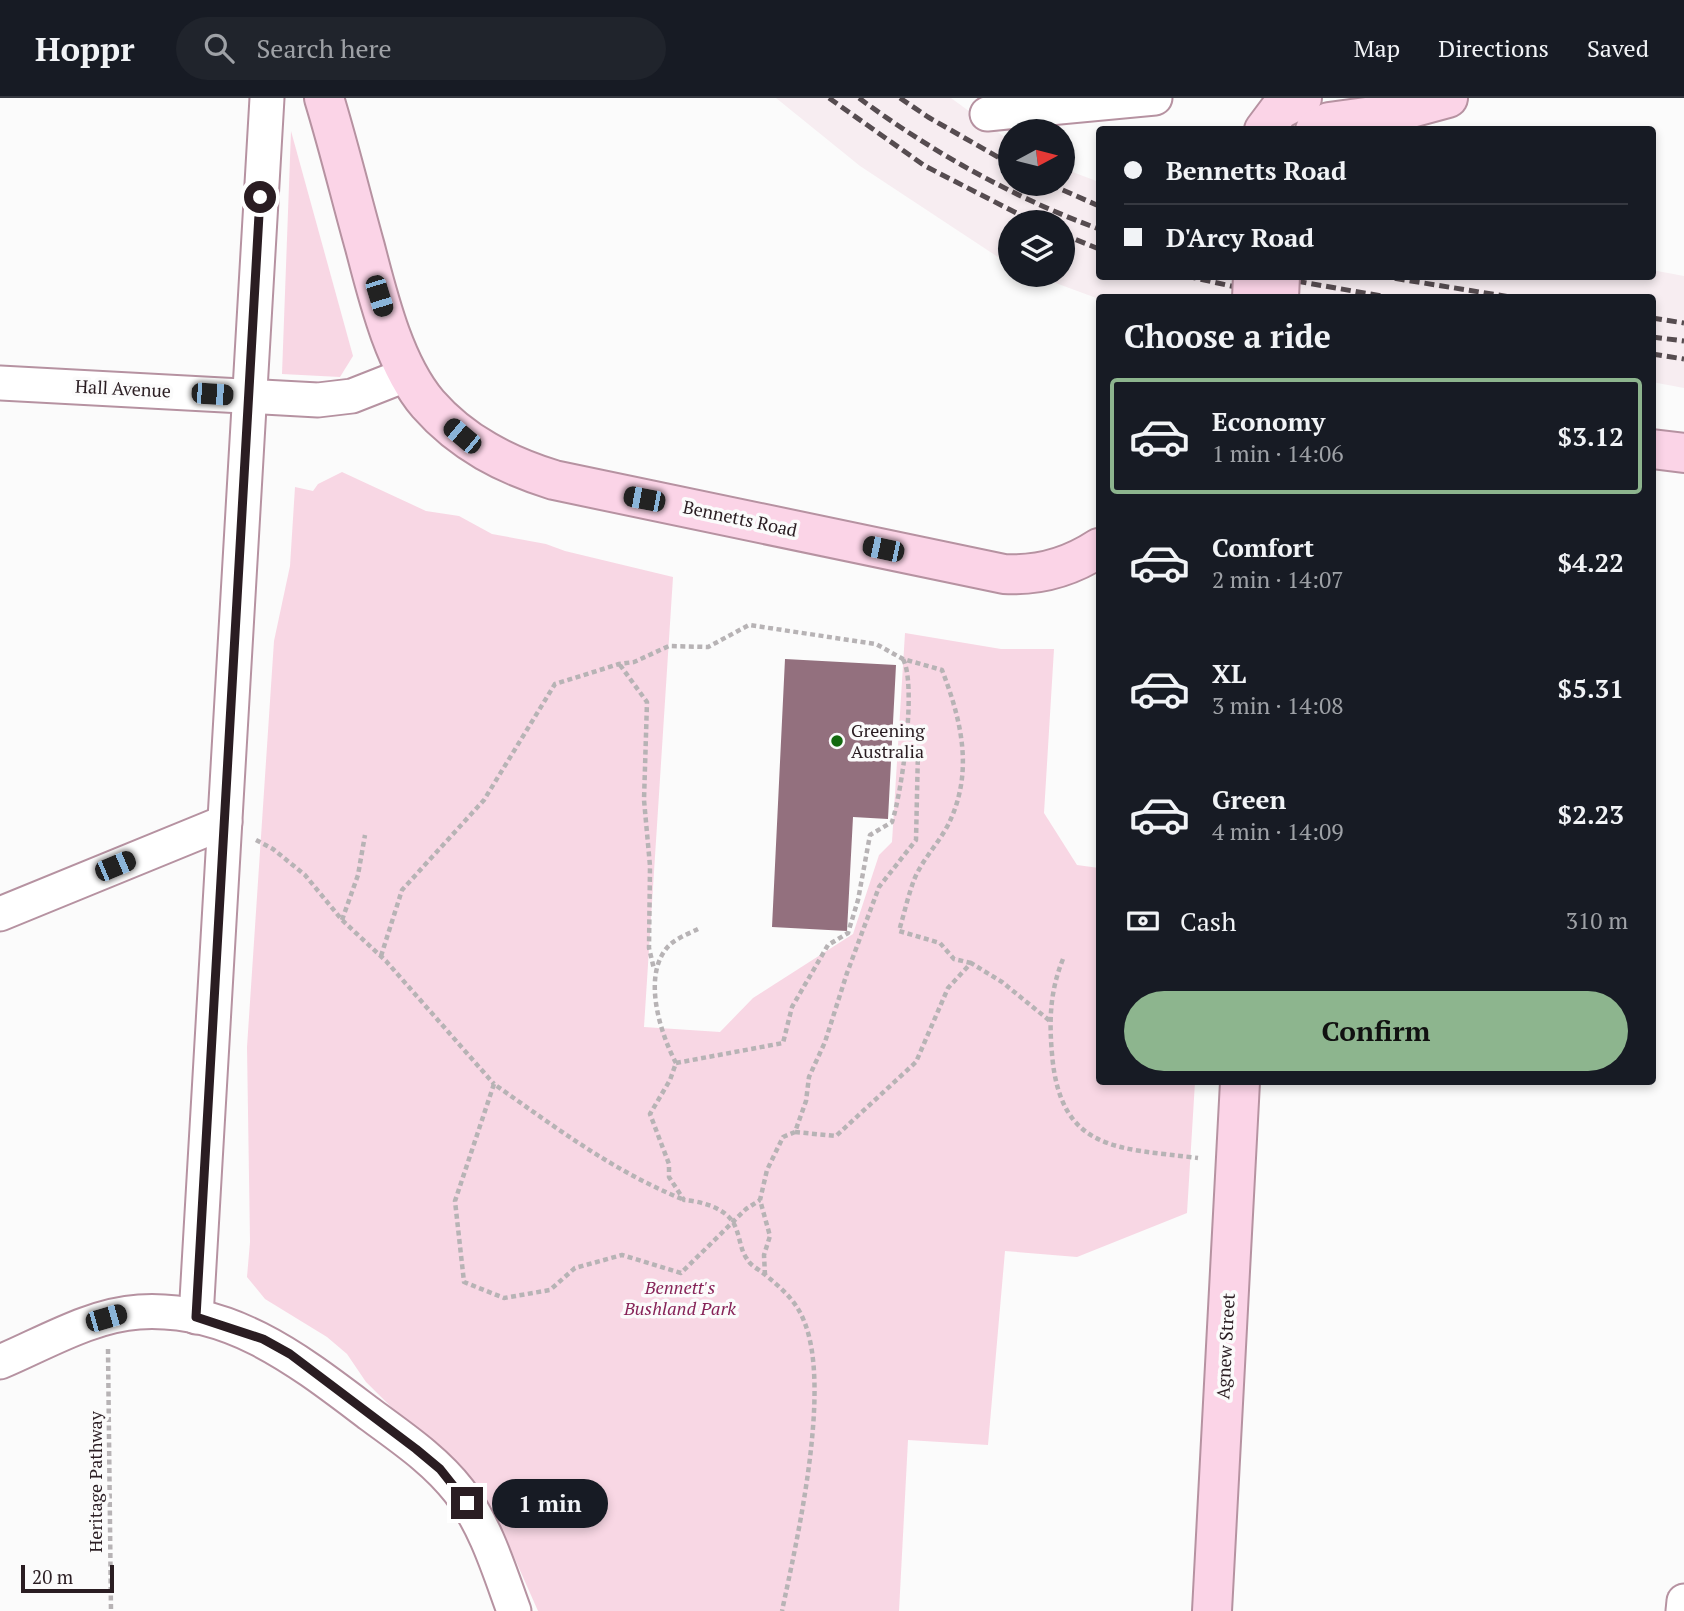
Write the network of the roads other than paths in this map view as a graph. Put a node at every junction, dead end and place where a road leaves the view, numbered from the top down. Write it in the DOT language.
graph roads {
  1 [pos="267,98"];
  2 [pos="324,98"];
  3 [pos="1154,98"];
  4 [pos="1302,98"];
  5 [pos="1448,98"];
  6 [pos="987,114"];
  7 [pos="1267,126"];
  8 [pos="1322,126"];
  9 [pos="408,374"];
  10 [pos="0,383"];
  11 [pos="250,396"];
  12 [pos="1656,450"];
  13 [pos="1684,453"];
  14 [pos="1096,550"];
  15 [pos="225,822"];
  16 [pos="0,914"];
  17 [pos="1240,1085"];
  18 [pos="196,1317"];
  19 [pos="0,1362"];
  20 [pos="1684,1601"];
  21 [pos="514,1611"];
  22 [pos="1212,1611"];
  23 [pos="1684,1611"];
  1 -- 11 [label="street"];
  2 -- 9 [label="main road, Bennetts Road"];
  3 -- 6 [label="street"];
  4 -- 7 [label="main road"];
  5 -- 8 [label="main road"];
  9 -- 11 [label="street, Hall Avenue"];
  9 -- 14 [label="main road, Bennetts Road"];
  10 -- 11 [label="street, Hall Avenue"];
  11 -- 15 [label="street"];
  12 -- 13 [label="main road"];
  15 -- 16 [label="street"];
  15 -- 18 [label="street"];
  17 -- 22 [label="main road, Agnew Street"];
  18 -- 19 [label="street"];
  18 -- 21 [label="street"];
  20 -- 23 [label="street"];
}
